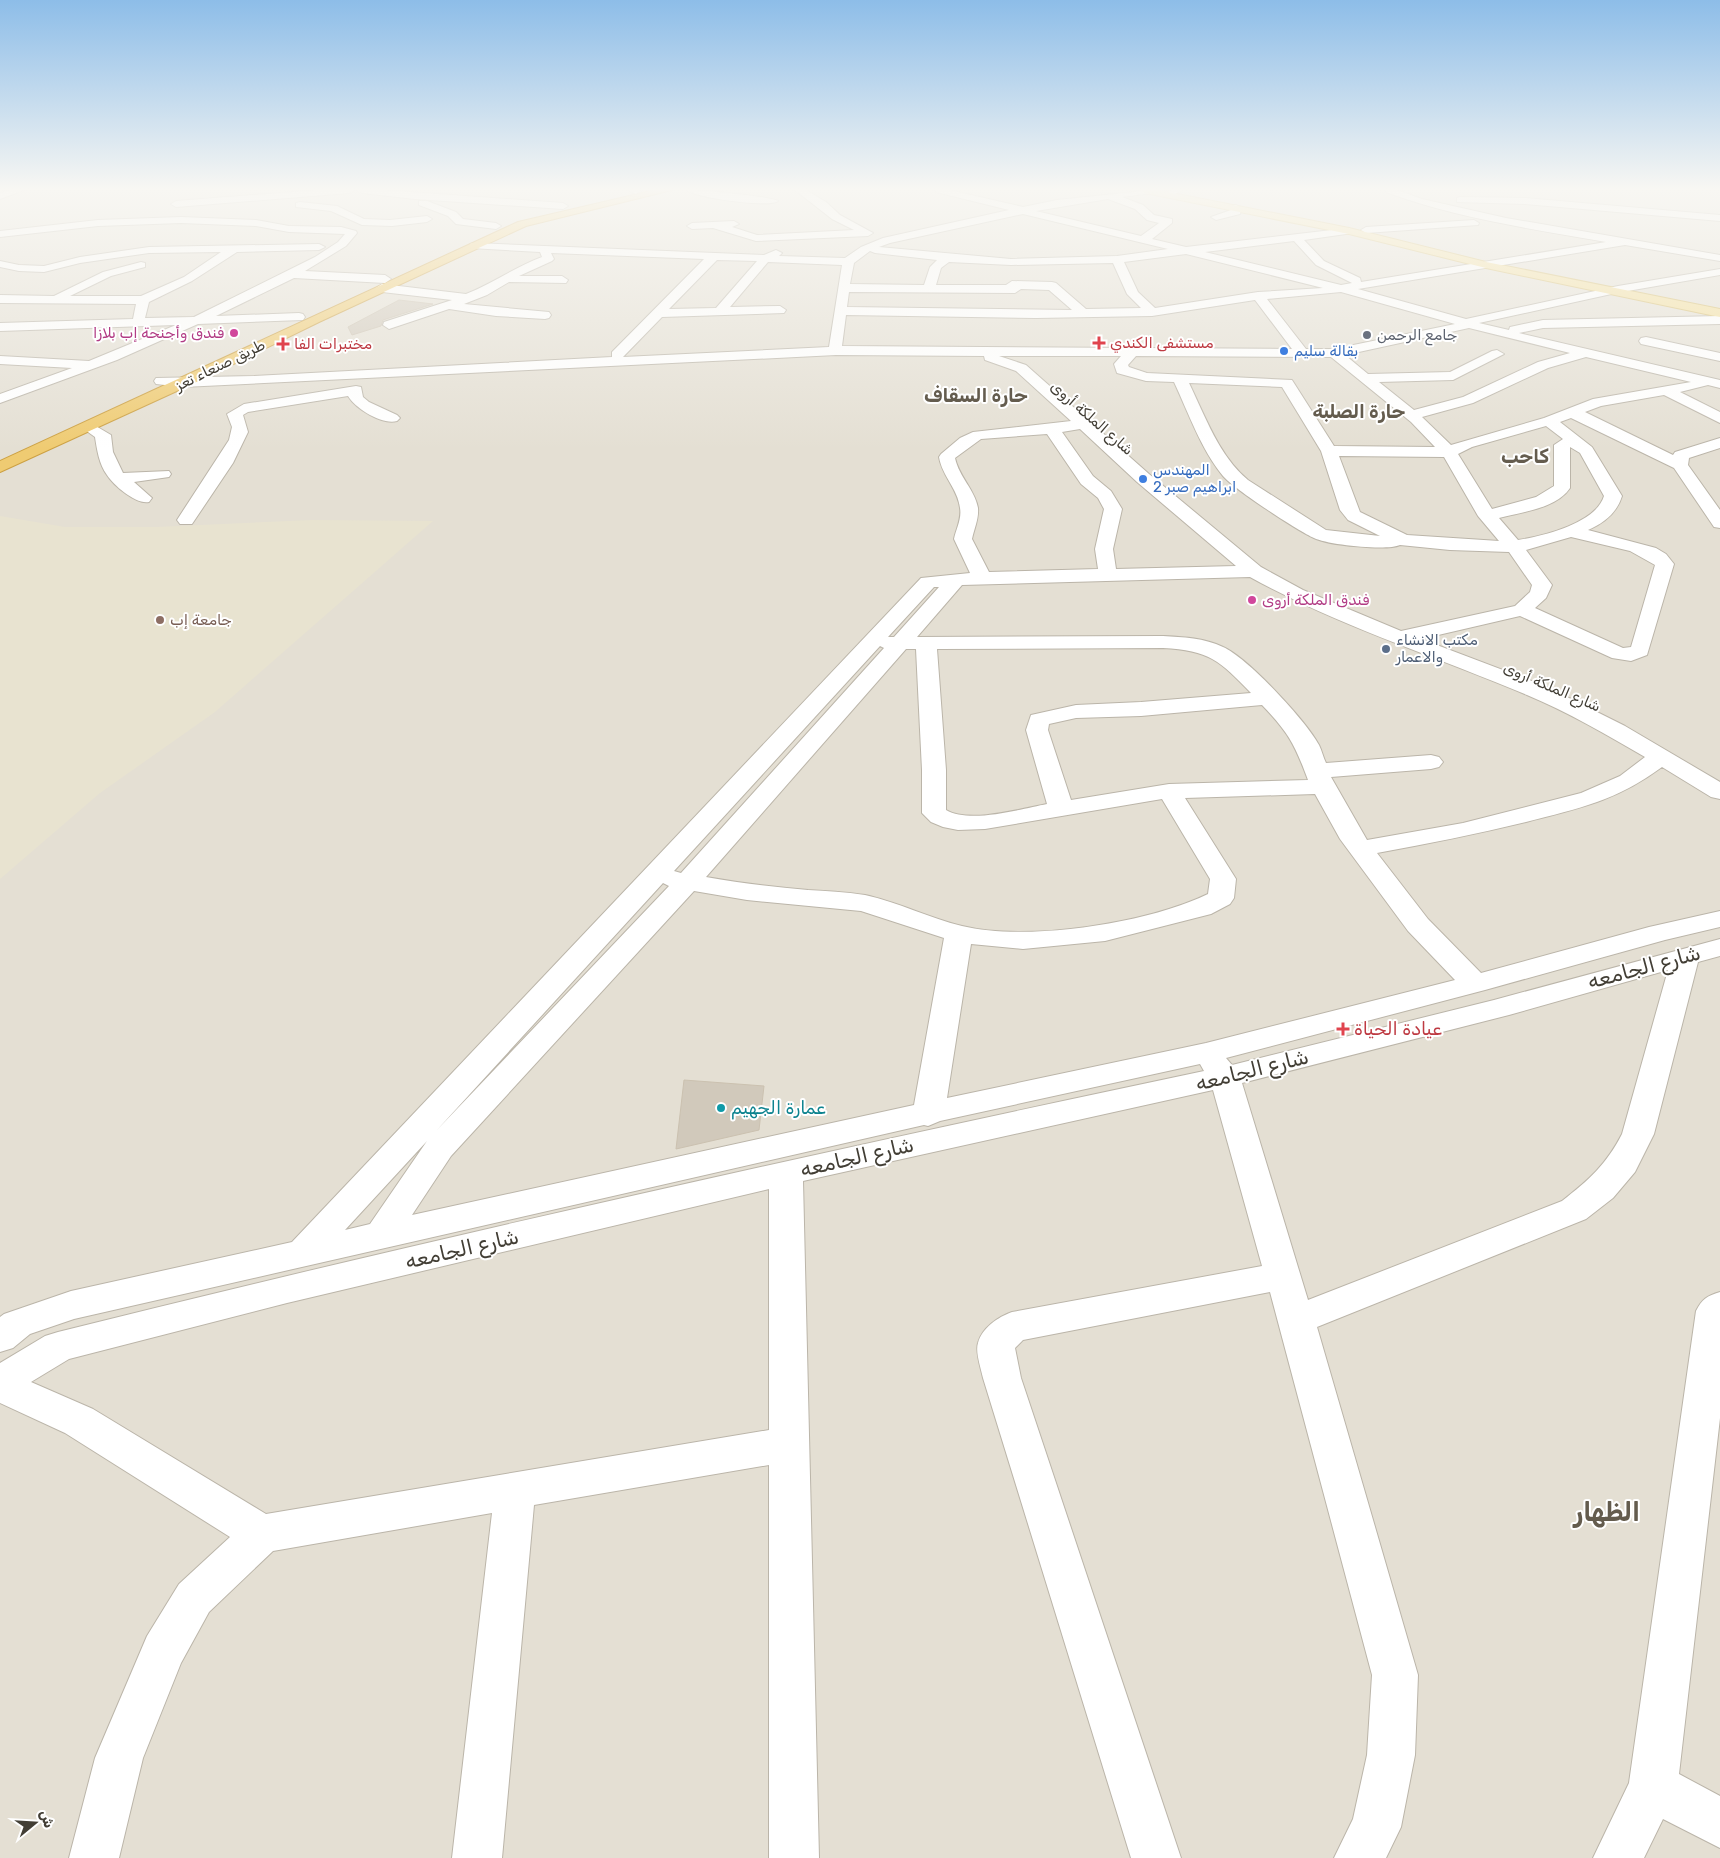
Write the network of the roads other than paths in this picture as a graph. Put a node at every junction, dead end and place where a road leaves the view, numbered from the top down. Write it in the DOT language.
graph roads {
  1 [pos="33,277"];
  2 [pos="101,277"];
  3 [pos="191,277"];
  4 [pos="286,277"];
  5 [pos="320,277"];
  6 [pos="397,277"];
  7 [pos="399,277"];
  8 [pos="506,277"];
  9 [pos="694,277"];
  10 [pos="750,277"];
  11 [pos="846,277"];
  12 [pos="933,277"];
  13 [pos="1007,277"];
  14 [pos="1125,277"];
  15 [pos="1264,277"];
  16 [pos="1282,277"];
  17 [pos="1347,277"];
  18 [pos="1409,277"];
  19 [pos="1549,277"];
  20 [pos="1690,277"];
  21 [pos="503,278"];
  22 [pos="30,279"];
  23 [pos="562,280"];
  24 [pos="384,283"];
  25 [pos="1362,284"];
  26 [pos="1014,287"];
  27 [pos="845,288"];
  28 [pos="929,288"];
  29 [pos="15,289"];
  30 [pos="1333,290"];
  31 [pos="1614,291"];
  32 [pos="1258,296"];
  33 [pos="467,298"];
  34 [pos="0,299"];
  35 [pos="52,300"];
  36 [pos="143,300"];
  37 [pos="450,305"];
  38 [pos="780,310"];
  39 [pos="720,311"];
  40 [pos="840,311"];
  41 [pos="496,312"];
  42 [pos="1152,312"];
  43 [pos="1720,312"];
  44 [pos="658,313"];
  45 [pos="1084,314"];
  46 [pos="545,315"];
  47 [pos="299,317"];
  48 [pos="1038,319"];
  49 [pos="1689,320"];
  50 [pos="1720,320"];
  51 [pos="194,321"];
  52 [pos="138,323"];
  53 [pos="480,323"];
  54 [pos="389,325"];
  55 [pos="1465,325"];
  56 [pos="0,327"];
  57 [pos="1720,328"];
  58 [pos="1496,331"];
  59 [pos="1646,342"];
  60 [pos="1695,344"];
  61 [pos="835,349"];
  62 [pos="1720,350"];
  63 [pos="1133,352"];
  64 [pos="1334,353"];
  65 [pos="1585,353"];
  66 [pos="1303,354"];
  67 [pos="1497,354"];
  68 [pos="617,355"];
  69 [pos="1720,357"];
  70 [pos="1024,359"];
  71 [pos="0,360"];
  72 [pos="93,365"];
  73 [pos="366,374"];
  74 [pos="198,376"];
  75 [pos="1179,378"];
  76 [pos="1367,378"];
  77 [pos="179,379"];
  78 [pos="161,381"];
  79 [pos="1718,381"];
  80 [pos="1665,390"];
  81 [pos="354,391"];
  82 [pos="0,399"];
  83 [pos="1572,412"];
  84 [pos="1411,415"];
  85 [pos="392,418"];
  86 [pos="1720,418"];
  87 [pos="1549,421"];
  88 [pos="1082,424"];
  89 [pos="89,427"];
  90 [pos="1052,429"];
  91 [pos="1575,440"];
  92 [pos="1720,444"];
  93 [pos="1328,451"];
  94 [pos="1449,452"];
  95 [pos="0,454"];
  96 [pos="1680,465"];
  97 [pos="0,468"];
  98 [pos="163,474"];
  99 [pos="121,478"];
  100 [pos="143,498"];
  101 [pos="1488,516"];
  102 [pos="186,520"];
  103 [pos="1720,523"];
  104 [pos="1572,532"];
  105 [pos="1413,542"];
  106 [pos="1514,546"];
  107 [pos="1254,571"];
  108 [pos="1108,575"];
  109 [pos="969,579"];
  110 [pos="1522,610"];
  111 [pos="1408,636"];
  112 [pos="872,643"];
  113 [pos="913,644"];
  114 [pos="1267,698"];
  115 [pos="1661,757"];
  116 [pos="1431,762"];
  117 [pos="1720,776"];
  118 [pos="1321,779"];
  119 [pos="1169,791"];
  120 [pos="1720,792"];
  121 [pos="1061,809"];
  122 [pos="1360,849"];
  123 [pos="652,878"];
  124 [pos="688,880"];
  125 [pos="1720,919"];
  126 [pos="959,934"];
  127 [pos="1720,947"];
  128 [pos="1686,955"];
  129 [pos="1475,984"];
  130 [pos="1216,1065"];
  131 [pos="928,1115"];
  132 [pos="786,1174"];
  133 [pos="381,1235"];
  134 [pos="303,1253"];
  135 [pos="1282,1276"];
  136 [pos="1720,1306"];
  137 [pos="1296,1320"];
  138 [pos="0,1337"];
  139 [pos="0,1382"];
  140 [pos="0,1386"];
  141 [pos="789,1444"];
  142 [pos="514,1491"];
  143 [pos="262,1534"];
  144 [pos="1653,1788"];
  145 [pos="1720,1823"];
  146 [pos="94,1858"];
  147 [pos="477,1858"];
  148 [pos="794,1858"];
  149 [pos="1156,1858"];
  150 [pos="1359,1858"];
  151 [pos="1618,1858"];
  1 -- 22 [label="street"];
  2 -- 35 [label="street"];
  3 -- 36 [label="street"];
  4 -- 51 [label="street"];
  5 -- 24 [label="street"];
  6 -- 24 [label="highway, طريق صنعاء تعز"];
  7 -- 24 [label="highway, طريق صنعاء تعز"];
  8 -- 21 [label="street"];
  9 -- 44 [label="street"];
  10 -- 39 [label="street"];
  11 -- 27 [label="street"];
  12 -- 28 [label="street"];
  13 -- 26 [label="street"];
  14 -- 42 [label="street"];
  15 -- 30 [label="street"];
  16 -- 30 [label="street"];
  17 -- 25 [label="street"];
  18 -- 25 [label="street"];
  19 -- 31 [label="main road"];
  20 -- 31 [label="street"];
  21 -- 23 [label="street"];
  21 -- 33 [label="street"];
  24 -- 33 [label="street"];
  24 -- 47 [label="highway, طريق صنعاء تعز"];
  24 -- 74 [label="highway, طريق صنعاء تعز"];
  25 -- 30 [label="street"];
  26 -- 28 [label="street"];
  26 -- 45 [label="street"];
  26 -- 48 [label="street"];
  27 -- 28 [label="street"];
  27 -- 40 [label="street"];
  29 -- 34 [label="street"];
  30 -- 32 [label="street"];
  30 -- 55 [label="street"];
  31 -- 43 [label="main road"];
  31 -- 55 [label="street"];
  32 -- 42 [label="street"];
  32 -- 66 [label="street"];
  33 -- 37 [label="street"];
  34 -- 35 [label="street"];
  35 -- 36 [label="street"];
  36 -- 52 [label="street"];
  37 -- 41 [label="street"];
  37 -- 54 [label="street"];
  38 -- 39 [label="street"];
  39 -- 44 [label="street"];
  40 -- 48 [label="street"];
  40 -- 61 [label="street"];
  41 -- 46 [label="street"];
  41 -- 53 [label="street"];
  42 -- 45 [label="street"];
  44 -- 68 [label="street"];
  45 -- 48 [label="street"];
  47 -- 51 [label="street"];
  47 -- 77 [label="highway, طريق صنعاء تعز"];
  49 -- 50 [label="street"];
  49 -- 57 [label="street"];
  49 -- 58 [label="street"];
  51 -- 52 [label="street"];
  51 -- 72 [label="street"];
  52 -- 56 [label="street"];
  55 -- 58 [label="street"];
  55 -- 64 [label="street"];
  58 -- 65 [label="street"];
  59 -- 69 [label="street"];
  60 -- 62 [label="street"];
  61 -- 68 [label="street"];
  61 -- 70 [label="street"];
  61 -- 70 [label="street"];
  61 -- 73 [label="street"];
  63 -- 66 [label="street"];
  63 -- 70 [label="street"];
  63 -- 75 [label="street"];
  64 -- 66 [label="street"];
  64 -- 76 [label="street"];
  65 -- 79 [label="street"];
  65 -- 84 [label="street"];
  67 -- 76 [label="street"];
  68 -- 74 [label="street"];
  70 -- 88 [label="street, شارع الملكة أروى"];
  70 -- 111 [label="street, شارع الملكة أروى"];
  71 -- 72 [label="street"];
  72 -- 82 [label="street"];
  73 -- 77 [label="street"];
  73 -- 81 [label="street"];
  74 -- 77 [label="street"];
  75 -- 93 [label="street"];
  75 -- 105 [label="street"];
  76 -- 84 [label="street"];
  77 -- 78 [label="street"];
  77 -- 89 [label="highway, طريق صنعاء تعز"];
  78 -- 95 [label="highway, طريق صنعاء تعز"];
  79 -- 80 [label="street"];
  80 -- 83 [label="street"];
  80 -- 86 [label="street"];
  81 -- 85 [label="street"];
  81 -- 102 [label="street"];
  83 -- 87 [label="street"];
  83 -- 96 [label="street"];
  84 -- 94 [label="street"];
  87 -- 91 [label="street"];
  87 -- 94 [label="street"];
  88 -- 90 [label="street"];
  88 -- 107 [label="street, شارع الملكة أروى"];
  89 -- 97 [label="highway, طريق صنعاء تعز"];
  89 -- 99 [label="street"];
  90 -- 108 [label="street"];
  90 -- 109 [label="street"];
  91 -- 101 [label="street"];
  91 -- 104 [label="street"];
  92 -- 96 [label="street"];
  93 -- 94 [label="street"];
  93 -- 105 [label="street"];
  94 -- 101 [label="street"];
  96 -- 103 [label="street"];
  98 -- 99 [label="street"];
  99 -- 100 [label="street"];
  101 -- 106 [label="street"];
  104 -- 106 [label="street"];
  104 -- 110 [label="street"];
  105 -- 106 [label="street"];
  106 -- 110 [label="street"];
  107 -- 108 [label="street"];
  107 -- 111 [label="street, شارع الملكة أروى"];
  108 -- 109 [label="street"];
  109 -- 112 [label="street"];
  109 -- 113 [label="street"];
  110 -- 111 [label="street"];
  111 -- 115 [label="street, شارع الملكة أروى"];
  111 -- 117 [label="street, شارع الملكة أروى"];
  112 -- 113 [label="street"];
  112 -- 123 [label="street"];
  113 -- 114 [label="street"];
  113 -- 121 [label="street"];
  113 -- 124 [label="street"];
  114 -- 118 [label="street"];
  114 -- 121 [label="street"];
  115 -- 120 [label="street, شارع الملكة أروى"];
  115 -- 122 [label="street"];
  116 -- 118 [label="street"];
  118 -- 119 [label="street"];
  118 -- 122 [label="street"];
  119 -- 121 [label="street"];
  119 -- 126 [label="street"];
  122 -- 129 [label="street"];
  123 -- 124 [label="street"];
  123 -- 134 [label="street"];
  124 -- 126 [label="street"];
  124 -- 133 [label="street"];
  125 -- 129 [label="street, شارع الجامعه"];
  126 -- 131 [label="street"];
  127 -- 128 [label="street, شارع الجامعه"];
  128 -- 130 [label="street, شارع الجامعه"];
  128 -- 137 [label="street"];
  129 -- 130 [label="street, شارع الجامعه"];
  130 -- 131 [label="street, شارع الجامعه"];
  130 -- 132 [label="street, شارع الجامعه"];
  130 -- 135 [label="street"];
  131 -- 133 [label="street, شارع الجامعه"];
  132 -- 139 [label="street, شارع الجامعه"];
  132 -- 141 [label="street"];
  133 -- 134 [label="street, شارع الجامعه"];
  134 -- 138 [label="street, شارع الجامعه"];
  135 -- 137 [label="street"];
  135 -- 149 [label="street"];
  136 -- 144 [label="street"];
  137 -- 150 [label="street"];
  140 -- 143 [label="street"];
  141 -- 142 [label="street"];
  141 -- 148 [label="street"];
  142 -- 143 [label="street"];
  142 -- 147 [label="street"];
  143 -- 146 [label="street"];
  144 -- 145 [label="street"];
  144 -- 151 [label="street"];
}
